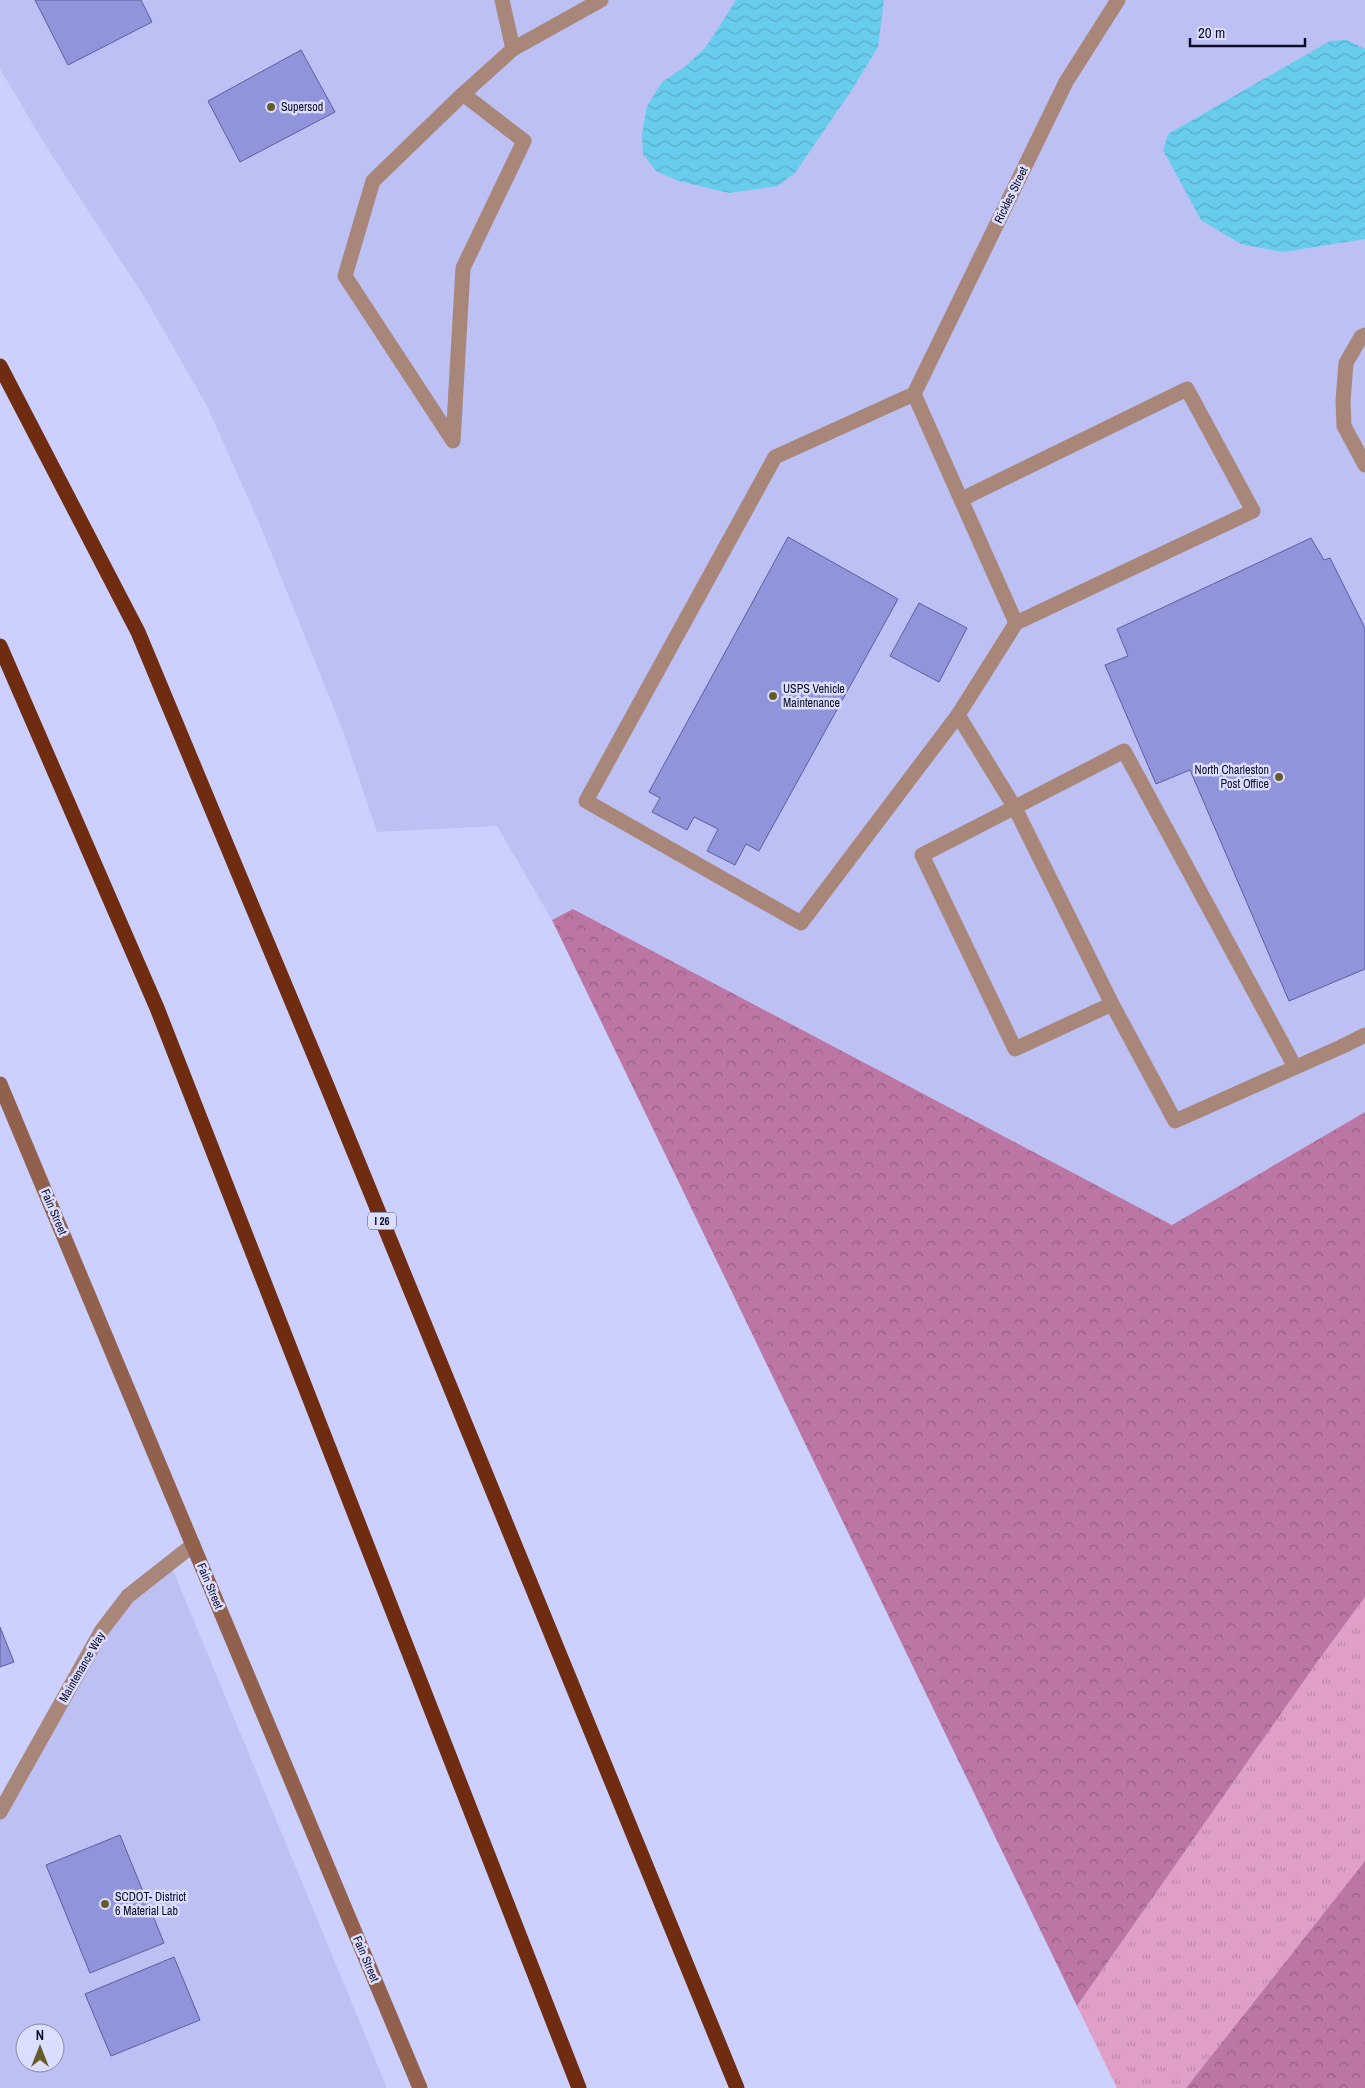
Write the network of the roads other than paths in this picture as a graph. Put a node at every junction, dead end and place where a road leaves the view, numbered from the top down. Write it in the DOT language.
graph roads {
  1 [pos="502,0"];
  2 [pos="602,0"];
  3 [pos="1118,0"];
  4 [pos="513,49"];
  5 [pos="463,94"];
  6 [pos="1365,335"];
  7 [pos="0,366"];
  8 [pos="914,394"];
  9 [pos="1365,465"];
  10 [pos="962,499"];
  11 [pos="1016,623"];
  12 [pos="0,646"];
  13 [pos="958,715"];
  14 [pos="1015,808"];
  15 [pos="1112,1004"];
  16 [pos="1365,1035"];
  17 [pos="1295,1067"];
  18 [pos="0,1084"];
  19 [pos="193,1545"];
  20 [pos="0,1812"];
  21 [pos="420,2088"];
  22 [pos="580,2088"];
  23 [pos="737,2088"];
  1 -- 4 [label="street"];
  2 -- 4 [label="street"];
  3 -- 8 [label="street, Rickles Street"];
  4 -- 5 [label="street"];
  5 -- 5 [label="street"];
  6 -- 9 [label="street"];
  7 -- 23 [label="highway, I 26"];
  8 -- 10 [label="street"];
  8 -- 13 [label="street"];
  10 -- 11 [label="street"];
  10 -- 11 [label="street"];
  11 -- 13 [label="street"];
  12 -- 22 [label="highway"];
  13 -- 14 [label="street"];
  14 -- 15 [label="street"];
  14 -- 15 [label="street"];
  14 -- 17 [label="street"];
  15 -- 17 [label="street"];
  16 -- 17 [label="street"];
  18 -- 19 [label="street, Fain Street"];
  19 -- 20 [label="street, Maintenance Way"];
  19 -- 21 [label="street, Fain Street"];
}
